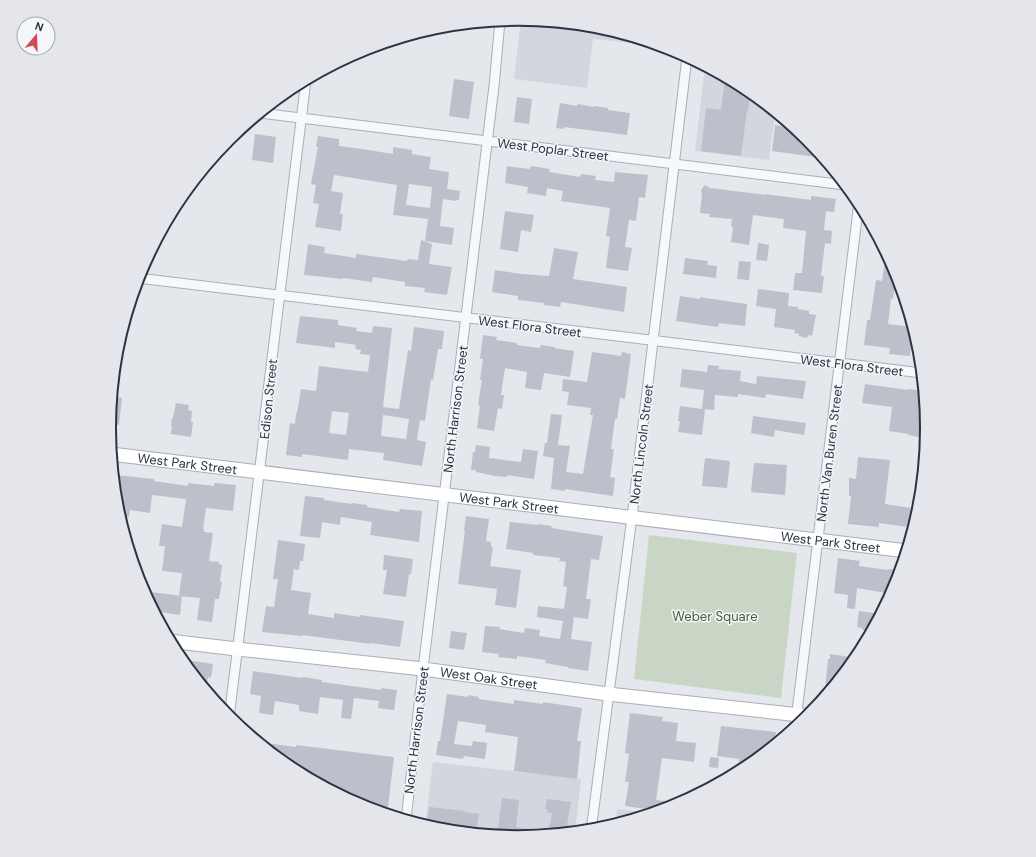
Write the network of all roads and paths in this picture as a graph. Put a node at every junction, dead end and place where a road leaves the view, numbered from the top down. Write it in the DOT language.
graph roads {
  1 [pos="499,27"];
  2 [pos="686,64"];
  3 [pos="305,87"];
  4 [pos="267,114"];
  5 [pos="301,118"];
  6 [pos="487,141"];
  7 [pos="674,164"];
  8 [pos="838,184"];
  9 [pos="858,212"];
  10 [pos="144,279"];
  11 [pos="279,295"];
  12 [pos="466,318"];
  13 [pos="653,341"];
  14 [pos="840,363"];
  15 [pos="916,372"];
  16 [pos="116,455"];
  17 [pos="259,472"];
  18 [pos="445,495"];
  19 [pos="632,517"];
  20 [pos="818,540"];
  21 [pos="901,550"];
  22 [pos="177,642"];
  23 [pos="237,649"];
  24 [pos="423,669"];
  25 [pos="608,694"];
  26 [pos="230,710"];
  27 [pos="803,713"];
  28 [pos="801,715"];
  29 [pos="407,815"];
  30 [pos="592,824"];
  1 -- 6 [label="street, North Harrison Street"];
  2 -- 7 [label="street, North Lincoln Street"];
  3 -- 5 [label="street, Edison Street"];
  4 -- 5 [label="street, West Poplar Street"];
  5 -- 6 [label="street, West Poplar Street"];
  5 -- 11 [label="street, Edison Street"];
  6 -- 7 [label="street, West Poplar Street"];
  6 -- 12 [label="street, North Harrison Street"];
  7 -- 8 [label="street, West Poplar Street"];
  7 -- 13 [label="street, North Lincoln Street"];
  9 -- 14 [label="street, North Van Buren Street"];
  10 -- 11 [label="street, West Flora Street"];
  11 -- 12 [label="street, West Flora Street"];
  11 -- 17 [label="street, Edison Street"];
  12 -- 13 [label="street, West Flora Street"];
  12 -- 18 [label="street, North Harrison Street"];
  13 -- 14 [label="street, West Flora Street"];
  13 -- 19 [label="street, North Lincoln Street"];
  14 -- 15 [label="street, West Flora Street"];
  14 -- 20 [label="street, North Van Buren Street"];
  16 -- 17 [label="street, West Park Street"];
  17 -- 18 [label="street, West Park Street"];
  17 -- 23 [label="street, Edison Street"];
  18 -- 19 [label="street, West Park Street"];
  18 -- 24 [label="street, North Harrison Street"];
  19 -- 20 [label="street, West Park Street"];
  19 -- 25 [label="street, North Lincoln Street"];
  20 -- 21 [label="street, West Park Street"];
  20 -- 27 [label="street, North Van Buren Street"];
  22 -- 23 [label="street, West Oak Street"];
  23 -- 24 [label="street, West Oak Street"];
  23 -- 26 [label="street, Edison Street"];
  24 -- 25 [label="street, West Oak Street"];
  24 -- 29 [label="street, North Harrison Street"];
  25 -- 28 [label="street, West Oak Street"];
  25 -- 30 [label="street, North Lincoln Street"];
}
